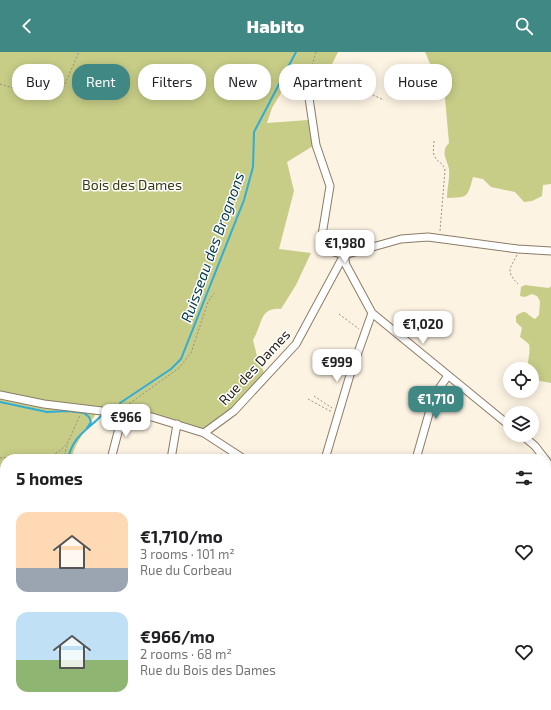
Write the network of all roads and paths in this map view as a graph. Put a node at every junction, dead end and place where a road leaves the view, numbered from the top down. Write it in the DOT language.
graph roads {
  1 [pos="79,52"];
  2 [pos="316,52"];
  3 [pos="312,64"];
  4 [pos="0,84"];
  5 [pos="376,96"];
  6 [pos="309,100"];
  7 [pos="384,100"];
  8 [pos="434,141"];
  9 [pos="439,237"];
  10 [pos="518,249"];
  11 [pos="551,251"];
  12 [pos="344,255"];
  13 [pos="518,284"];
  14 [pos="214,293"];
  15 [pos="372,313"];
  16 [pos="339,314"];
  17 [pos="365,333"];
  18 [pos="447,377"];
  19 [pos="0,395"];
  20 [pos="314,396"];
  21 [pos="308,399"];
  22 [pos="123,413"];
  23 [pos="338,413"];
  24 [pos="80,416"];
  25 [pos="503,421"];
  26 [pos="177,424"];
  27 [pos="204,433"];
  28 [pos="69,440"];
  29 [pos="531,442"];
  30 [pos="55,454"];
  31 [pos="65,454"];
  32 [pos="112,454"];
  33 [pos="172,454"];
  34 [pos="236,454"];
  35 [pos="326,454"];
  36 [pos="417,454"];
  37 [pos="542,454"];
  1 -- 4 [label="path"];
  2 -- 3 [label="path"];
  5 -- 7 [label="path"];
  6 -- 12 [label="street"];
  8 -- 9 [label="path"];
  9 -- 10 [label="street"];
  9 -- 12 [label="street"];
  10 -- 11 [label="street"];
  10 -- 13 [label="path"];
  12 -- 15 [label="street"];
  12 -- 27 [label="street, Rue des Dames"];
  14 -- 22 [label="path"];
  15 -- 17 [label="street"];
  15 -- 18 [label="street"];
  16 -- 17 [label="path"];
  17 -- 23 [label="street"];
  18 -- 25 [label="street"];
  18 -- 36 [label="street"];
  19 -- 22 [label="street"];
  20 -- 23 [label="path"];
  21 -- 23 [label="path"];
  22 -- 26 [label="street"];
  22 -- 32 [label="street"];
  23 -- 35 [label="street"];
  24 -- 28 [label="path"];
  26 -- 27 [label="street"];
  26 -- 33 [label="street"];
  27 -- 34 [label="street"];
  28 -- 30 [label="path"];
  28 -- 31 [label="path"];
  29 -- 37 [label="street"];
}
